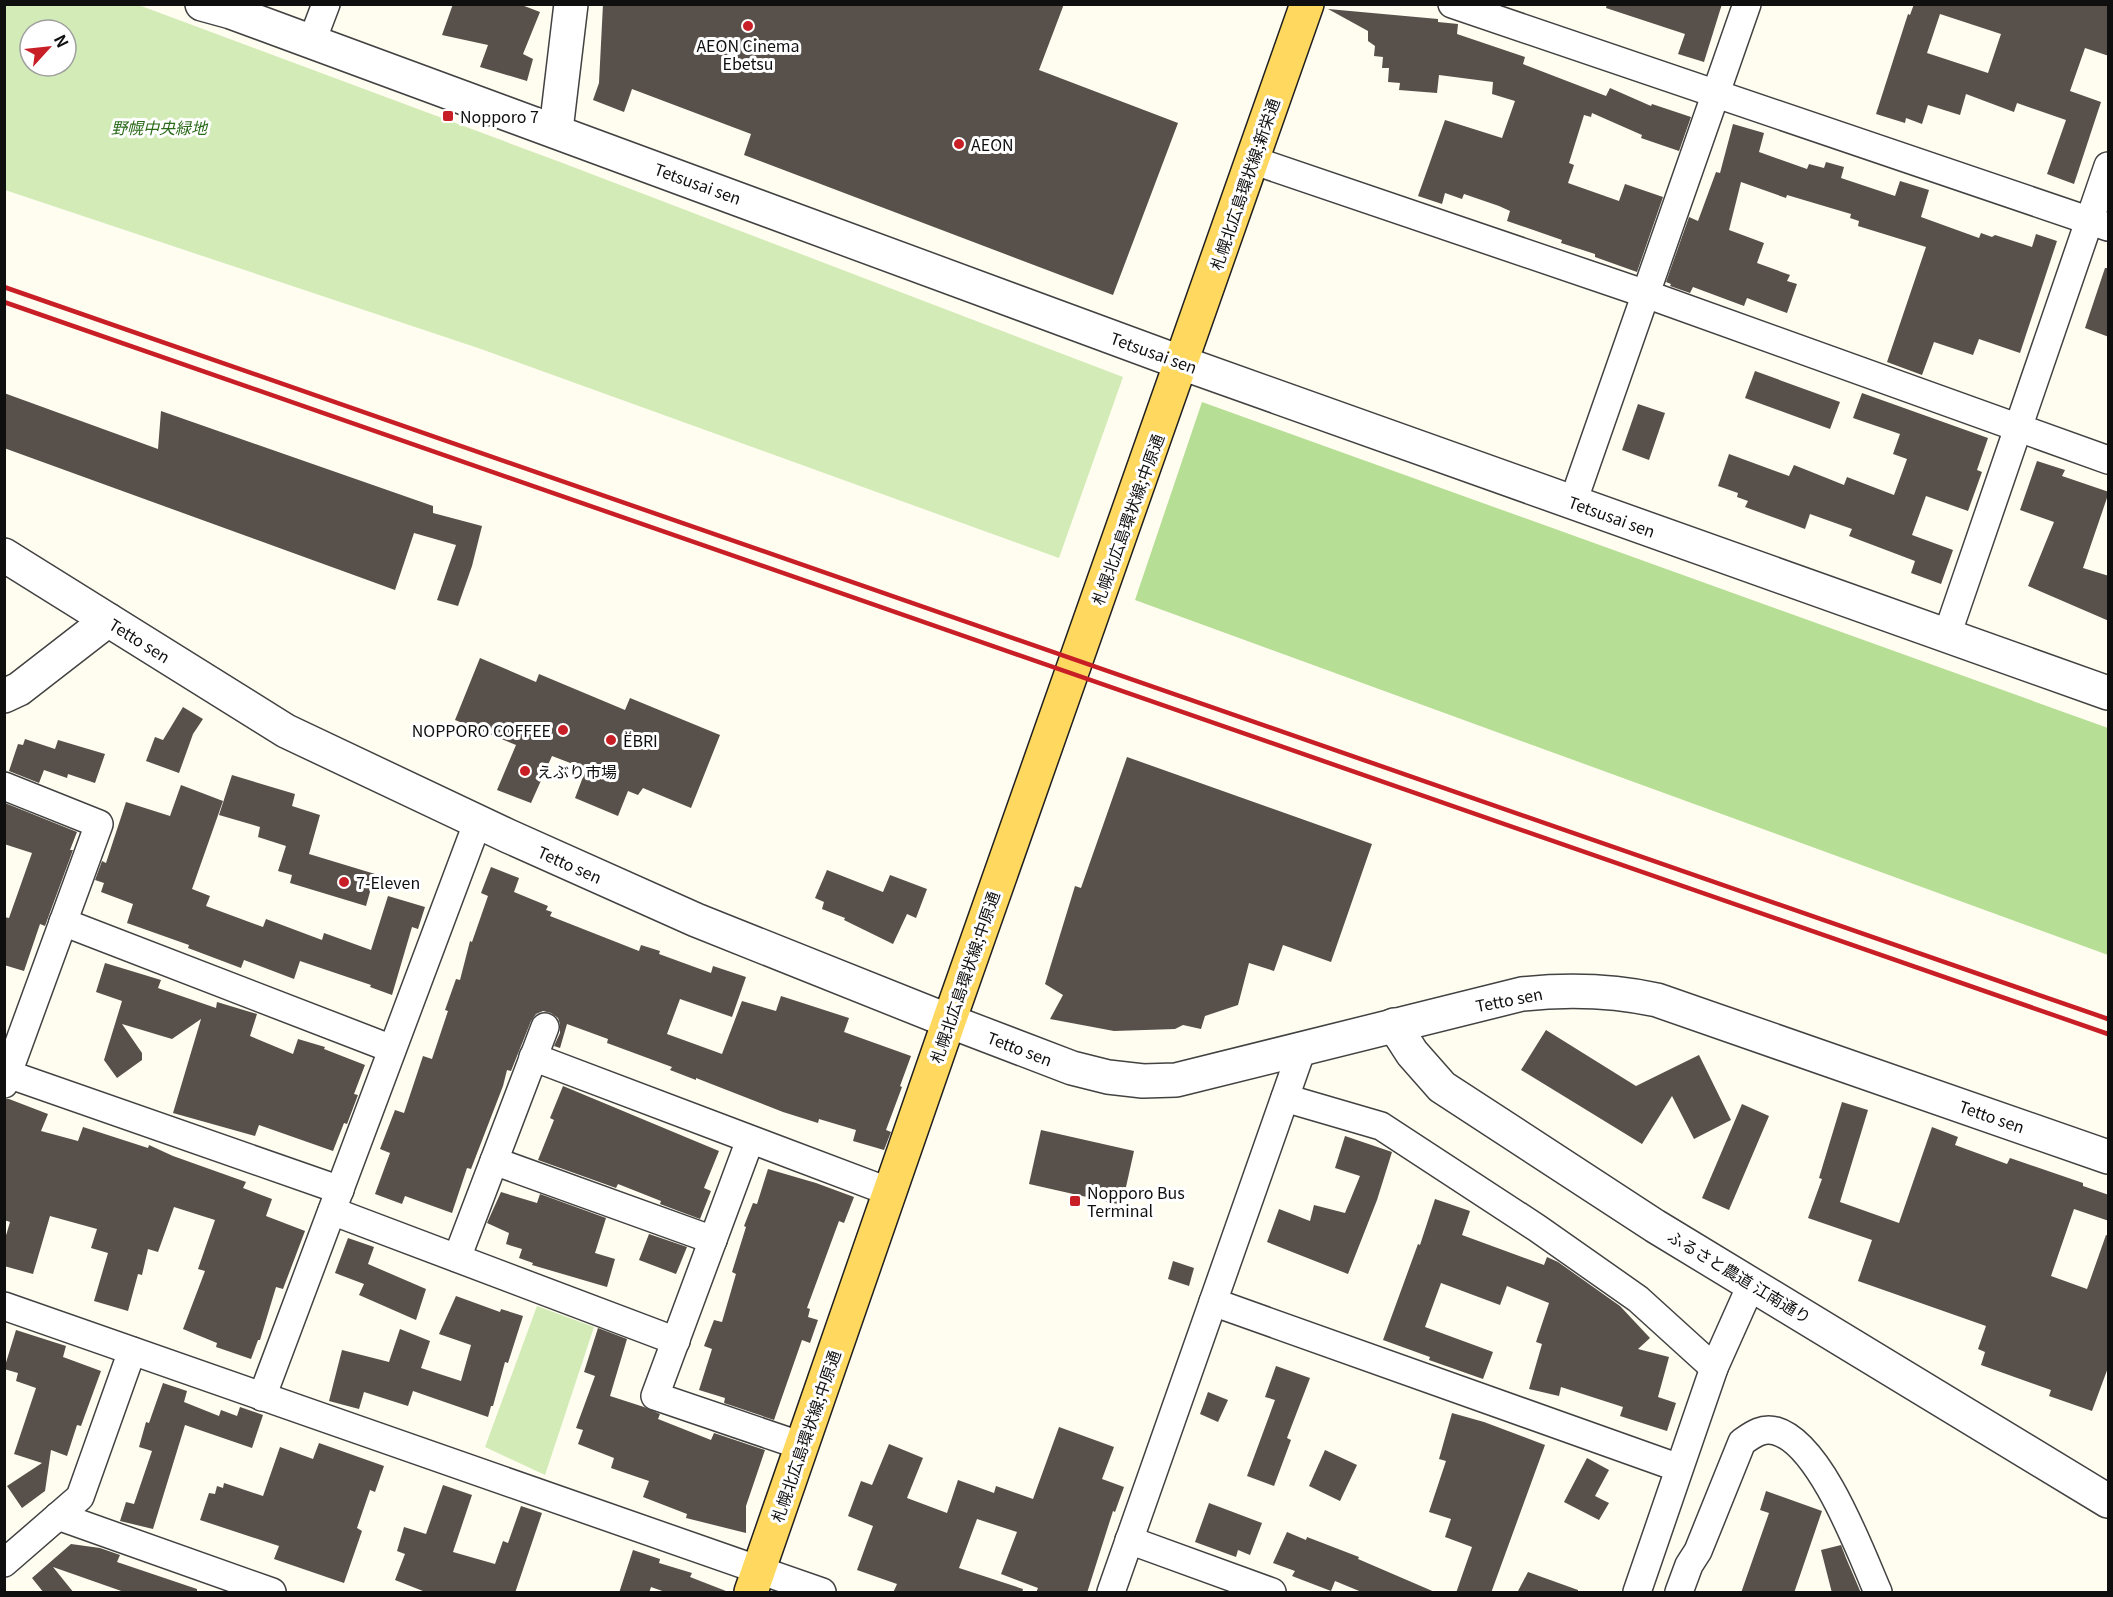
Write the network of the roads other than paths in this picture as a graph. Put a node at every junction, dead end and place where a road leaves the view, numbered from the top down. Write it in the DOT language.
graph roads {
  1 [pos="202,4"];
  2 [pos="326,4"];
  3 [pos="571,4"];
  4 [pos="1307,4"];
  5 [pos="1452,4"];
  6 [pos="1747,4"];
  7 [pos="312,41"];
  8 [pos="1715,95"];
  9 [pos="556,130"];
  10 [pos="1252,160"];
  11 [pos="2109,166"];
  12 [pos="2099,224"];
  13 [pos="1646,294"];
  14 [pos="1182,363"];
  15 [pos="2018,429"];
  16 [pos="2109,460"];
  17 [pos="1573,502"];
  18 [pos="4,555"];
  19 [pos="108,620"];
  20 [pos="1947,635"];
  21 [pos="2109,693"];
  22 [pos="4,696"];
  23 [pos="4,786"];
  24 [pos="478,821"];
  25 [pos="63,922"];
  26 [pos="949,1021"];
  27 [pos="1394,1025"];
  28 [pos="545,1027"];
  29 [pos="392,1049"];
  30 [pos="1302,1049"];
  31 [pos="533,1057"];
  32 [pos="6,1079"];
  33 [pos="1285,1098"];
  34 [pos="750,1140"];
  35 [pos="2109,1157"];
  36 [pos="494,1161"];
  37 [pos="890,1192"];
  38 [pos="336,1200"];
  39 [pos="713,1240"];
  40 [pos="457,1258"];
  41 [pos="1752,1283"];
  42 [pos="1213,1302"];
  43 [pos="4,1306"];
  44 [pos="676,1341"];
  45 [pos="132,1351"];
  46 [pos="1714,1368"];
  47 [pos="262,1397"];
  48 [pos="802,1446"];
  49 [pos="1679,1468"];
  50 [pos="2109,1501"];
  51 [pos="58,1516"];
  52 [pos="1129,1540"];
  53 [pos="4,1563"];
  54 [pos="755,1582"];
  55 [pos="272,1593"];
  56 [pos="822,1593"];
  57 [pos="1111,1593"];
  58 [pos="1272,1593"];
  59 [pos="1636,1593"];
  60 [pos="1680,1593"];
  61 [pos="1878,1593"];
  1 -- 7 [label="street, Tetsusai sen"];
  2 -- 7 [label="street"];
  3 -- 9 [label="street"];
  4 -- 10 [label="main road, 札幌北広島環状線;新栄通"];
  5 -- 8 [label="street"];
  6 -- 8 [label="street"];
  7 -- 9 [label="street, Tetsusai sen"];
  8 -- 12 [label="street"];
  8 -- 13 [label="street"];
  9 -- 14 [label="street, Tetsusai sen"];
  10 -- 13 [label="street"];
  10 -- 14 [label="main road, 札幌北広島環状線;新栄通"];
  11 -- 12 [label="street"];
  12 -- 15 [label="street"];
  13 -- 15 [label="street"];
  13 -- 17 [label="street"];
  14 -- 17 [label="street, Tetsusai sen"];
  14 -- 26 [label="main road, 札幌北広島環状線;中原通"];
  15 -- 16 [label="street"];
  15 -- 20 [label="street"];
  17 -- 20 [label="street, Tetsusai sen"];
  18 -- 19 [label="street, Tetto sen"];
  19 -- 22 [label="street"];
  19 -- 24 [label="street, Tetto sen"];
  20 -- 21 [label="street, Tetsusai sen"];
  23 -- 25 [label="street"];
  24 -- 26 [label="street, Tetto sen"];
  24 -- 29 [label="street"];
  25 -- 29 [label="street"];
  25 -- 32 [label="street"];
  26 -- 30 [label="street, Tetto sen"];
  26 -- 37 [label="main road, 札幌北広島環状線;中原通"];
  27 -- 30 [label="street, Tetto sen"];
  27 -- 35 [label="street, Tetto sen"];
  27 -- 41 [label="street, ふるさと農道 江南通り"];
  28 -- 31 [label="street"];
  29 -- 38 [label="street"];
  30 -- 33 [label="street"];
  31 -- 34 [label="street"];
  31 -- 36 [label="street"];
  32 -- 38 [label="street"];
  33 -- 42 [label="street"];
  33 -- 46 [label="street"];
  34 -- 37 [label="street"];
  34 -- 39 [label="street"];
  36 -- 39 [label="street"];
  36 -- 40 [label="street"];
  37 -- 48 [label="main road, 札幌北広島環状線;中原通"];
  38 -- 40 [label="street"];
  38 -- 47 [label="street"];
  39 -- 44 [label="street"];
  40 -- 44 [label="street"];
  41 -- 46 [label="street"];
  41 -- 50 [label="street, ふるさと農道 江南通り"];
  42 -- 49 [label="street"];
  42 -- 52 [label="street"];
  43 -- 45 [label="street"];
  44 -- 48 [label="street"];
  45 -- 47 [label="street"];
  45 -- 51 [label="street"];
  46 -- 49 [label="street"];
  47 -- 54 [label="street"];
  48 -- 54 [label="main road, 札幌北広島環状線;中原通"];
  49 -- 59 [label="street"];
  51 -- 53 [label="street"];
  51 -- 55 [label="street"];
  52 -- 57 [label="street"];
  52 -- 58 [label="street"];
  54 -- 56 [label="street"];
  60 -- 61 [label="street"];
}
